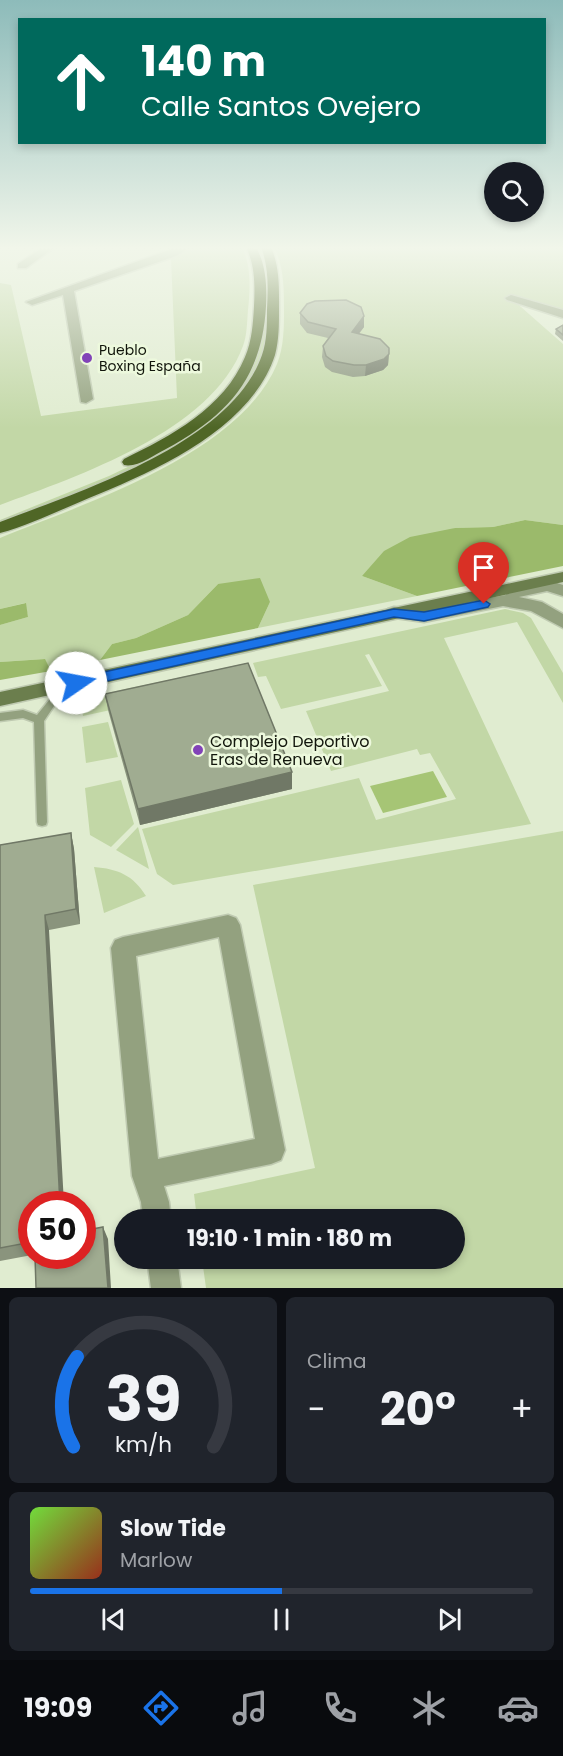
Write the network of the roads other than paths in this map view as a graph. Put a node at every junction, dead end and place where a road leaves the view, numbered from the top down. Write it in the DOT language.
graph roads {
  1 [pos="71,307"];
  2 [pos="258,307"];
  3 [pos="273,307"];
  4 [pos="541,307"];
  5 [pos="563,314"];
  6 [pos="86,399"];
  7 [pos="0,515"];
  8 [pos="0,528"];
  9 [pos="562,586"];
  10 [pos="501,596"];
  11 [pos="394,613"];
  12 [pos="563,617"];
  13 [pos="563,622"];
  14 [pos="76,683"];
  15 [pos="0,699"];
  16 [pos="0,717"];
  17 [pos="39,720"];
  18 [pos="42,822"];
  19 [pos="146,1176"];
  20 [pos="156,1209"];
  21 [pos="163,1269"];
  22 [pos="166,1288"];
  1 -- 6 [label="street"];
  2 -- 7 [label="main road"];
  3 -- 8 [label="main road"];
  4 -- 5 [label="street"];
  9 -- 10 [label="street"];
  9 -- 12 [label="street"];
  10 -- 11 [label="street"];
  10 -- 13 [label="street"];
  11 -- 14 [label="main road"];
  14 -- 15 [label="main road"];
  14 -- 17 [label="lane"];
  16 -- 17 [label="lane"];
  17 -- 18 [label="lane"];
  19 -- 19 [label="street"];
  19 -- 20 [label="street"];
  21 -- 22 [label="street"];
}
